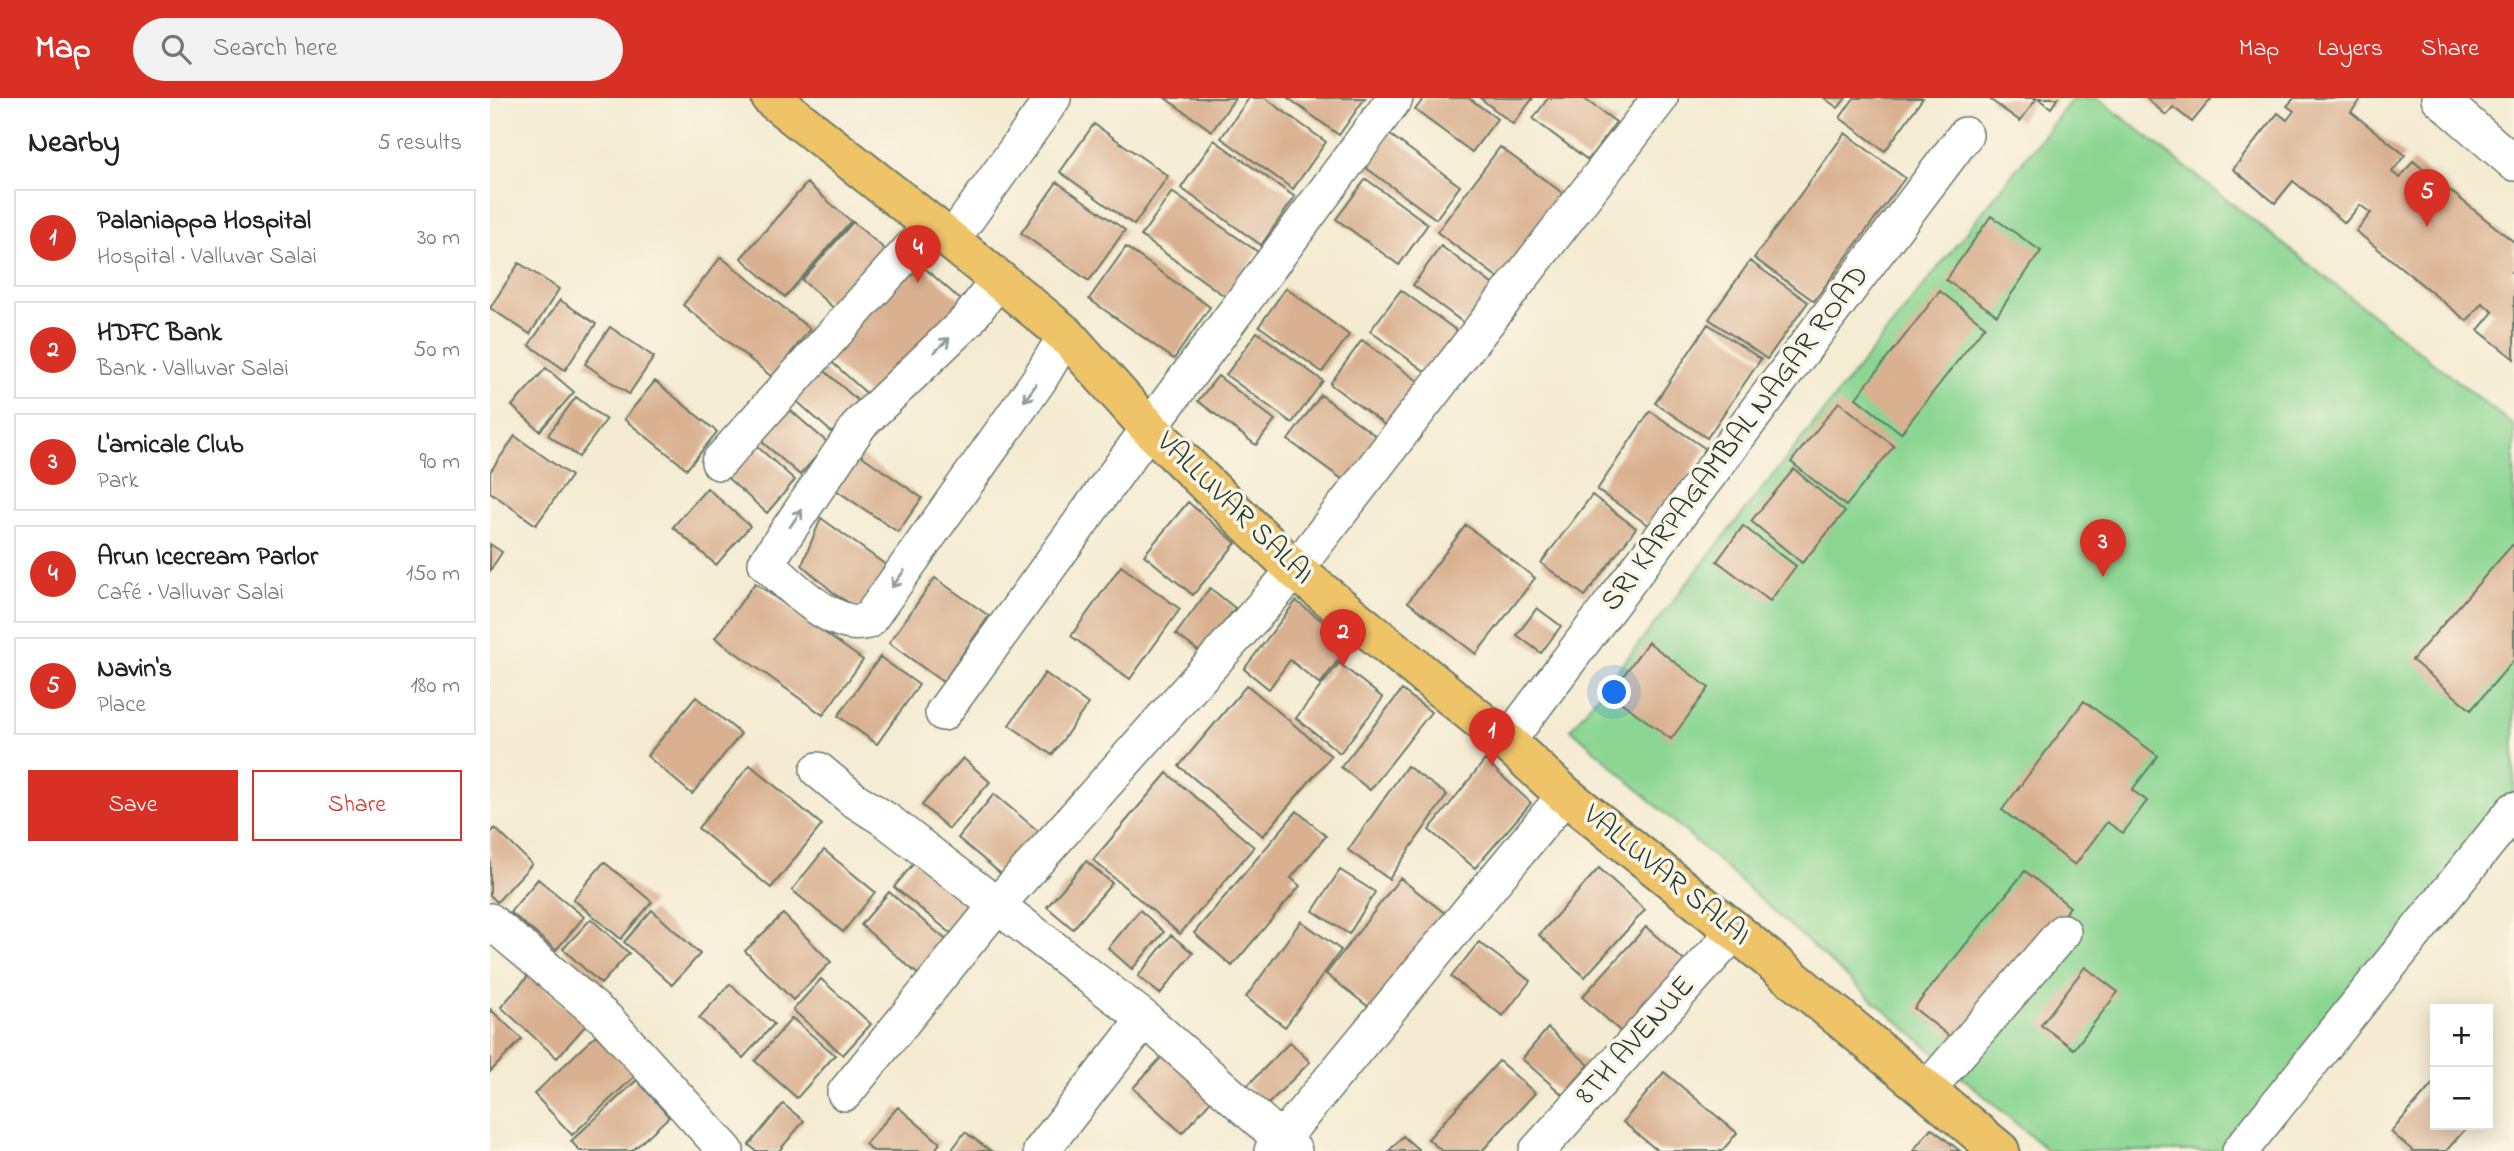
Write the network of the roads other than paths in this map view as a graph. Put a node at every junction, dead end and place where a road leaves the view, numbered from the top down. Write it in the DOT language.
graph roads {
  1 [pos="771,98"];
  2 [pos="1053,98"];
  3 [pos="1395,98"];
  4 [pos="1660,98"];
  5 [pos="2439,98"];
  6 [pos="1965,135"];
  7 [pos="2514,163"];
  8 [pos="941,233"];
  9 [pos="999,279"];
  10 [pos="1066,335"];
  11 [pos="1149,428"];
  12 [pos="719,462"];
  13 [pos="1295,570"];
  14 [pos="943,713"];
  15 [pos="1507,742"];
  16 [pos="818,769"];
  17 [pos="1565,795"];
  18 [pos="2514,810"];
  19 [pos="997,905"];
  20 [pos="490,921"];
  21 [pos="1735,931"];
  22 [pos="2063,932"];
  23 [pos="1145,1019"];
  24 [pos="1926,1091"];
  25 [pos="845,1093"];
  26 [pos="1282,1147"];
  27 [pos="726,1151"];
  28 [pos="1041,1151"];
  29 [pos="1538,1151"];
  30 [pos="2000,1151"];
  31 [pos="2241,1151"];
  1 -- 8 [label="main road, VALLUVAR SALAI"];
  2 -- 8 [label="street"];
  3 -- 11 [label="street"];
  4 -- 13 [label="street"];
  5 -- 7 [label="street"];
  6 -- 15 [label="street, SRI KARPAGAMBAL NAGAR ROAD"];
  8 -- 9 [label="main road, VALLUVAR SALAI"];
  8 -- 12 [label="street"];
  9 -- 10 [label="main road, VALLUVAR SALAI"];
  10 -- 9 [label="street, one-way"];
  10 -- 11 [label="main road, VALLUVAR SALAI"];
  11 -- 13 [label="main road, VALLUVAR SALAI"];
  11 -- 14 [label="street"];
  13 -- 15 [label="main road, VALLUVAR SALAI"];
  13 -- 19 [label="street"];
  15 -- 17 [label="main road, VALLUVAR SALAI"];
  16 -- 19 [label="street"];
  17 -- 21 [label="main road, VALLUVAR SALAI"];
  17 -- 26 [label="street"];
  18 -- 31 [label="street"];
  19 -- 23 [label="street"];
  19 -- 25 [label="street"];
  20 -- 27 [label="street"];
  21 -- 24 [label="main road, VALLUVAR SALAI"];
  21 -- 29 [label="street, 8TH AVENUE"];
  22 -- 24 [label="street"];
  23 -- 26 [label="street"];
  23 -- 28 [label="street"];
  24 -- 30 [label="main road, VALLUVAR SALAI"];
}
